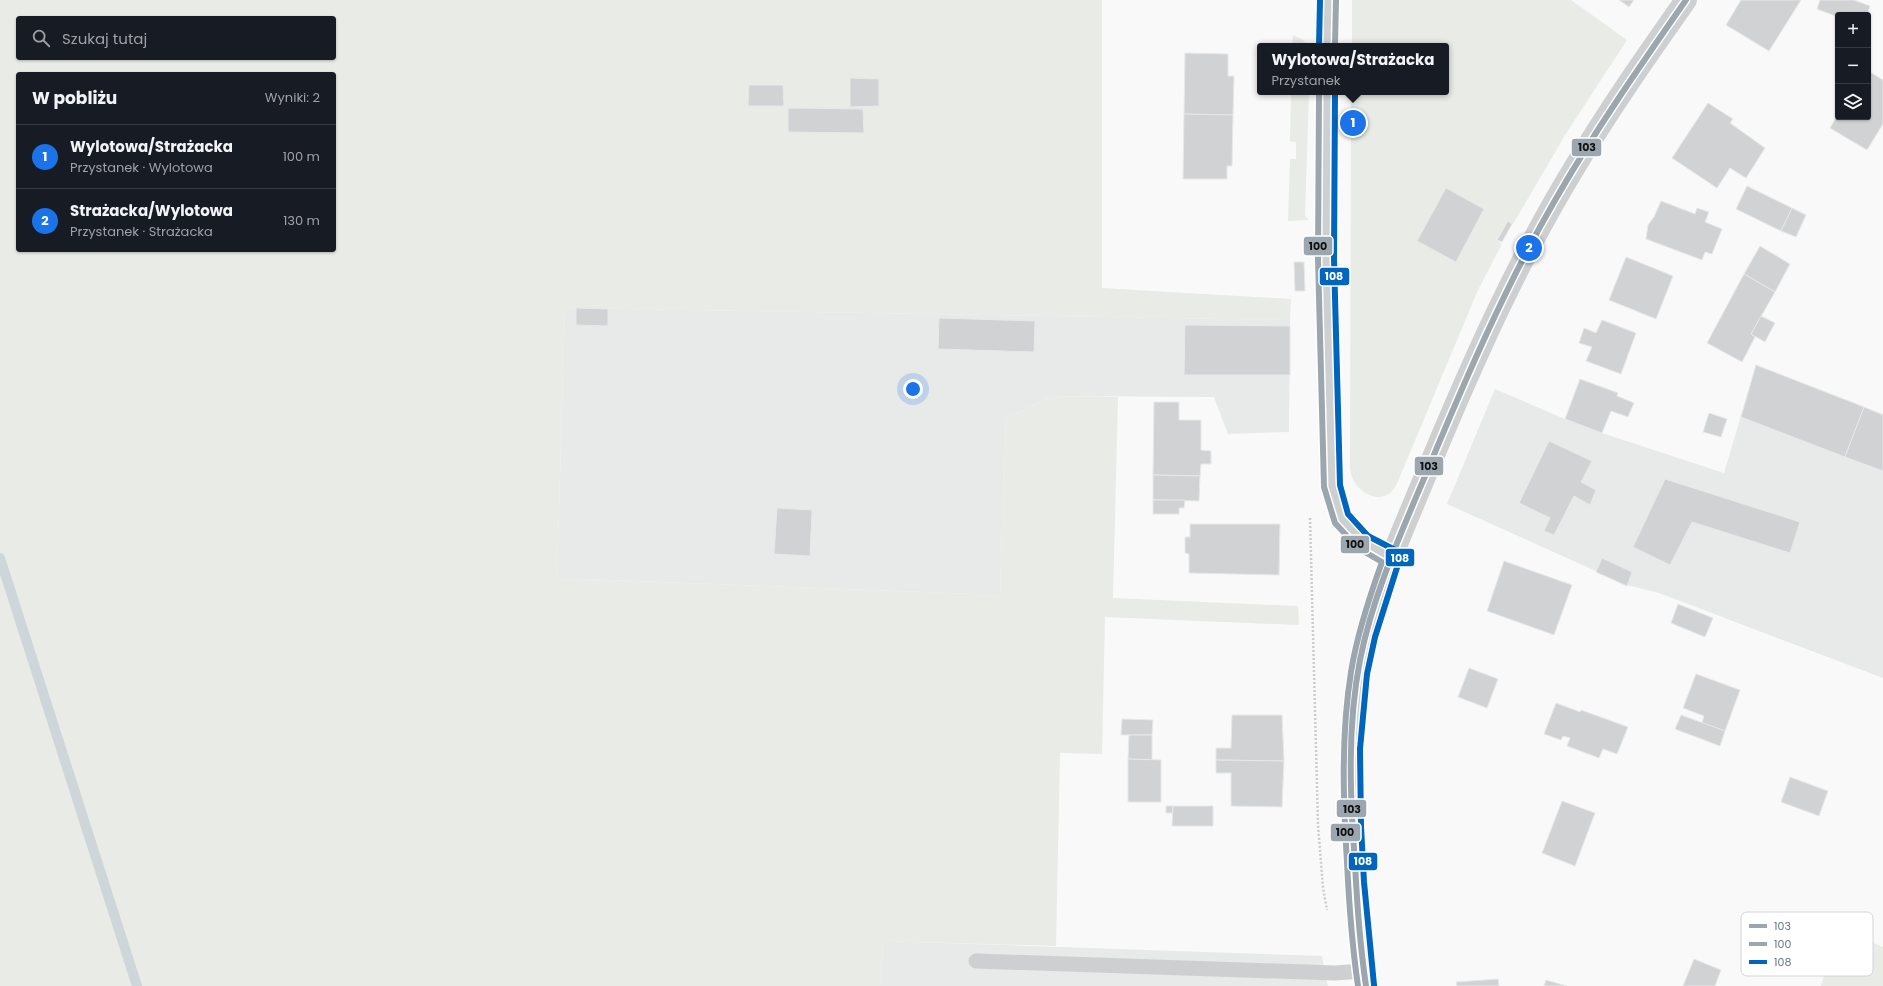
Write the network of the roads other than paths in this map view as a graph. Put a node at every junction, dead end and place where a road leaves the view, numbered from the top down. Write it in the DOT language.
graph roads {
  1 [pos="1328,0"];
  2 [pos="1686,0"];
  3 [pos="1327,43"];
  4 [pos="1326,95"];
  5 [pos="1392,558"];
  6 [pos="976,961"];
  7 [pos="1365,978"];
  1 -- 3 [label="street"];
  2 -- 5 [label="street"];
  4 -- 5 [label="street"];
  5 -- 7 [label="street"];
  6 -- 7 [label="lane"];
}
